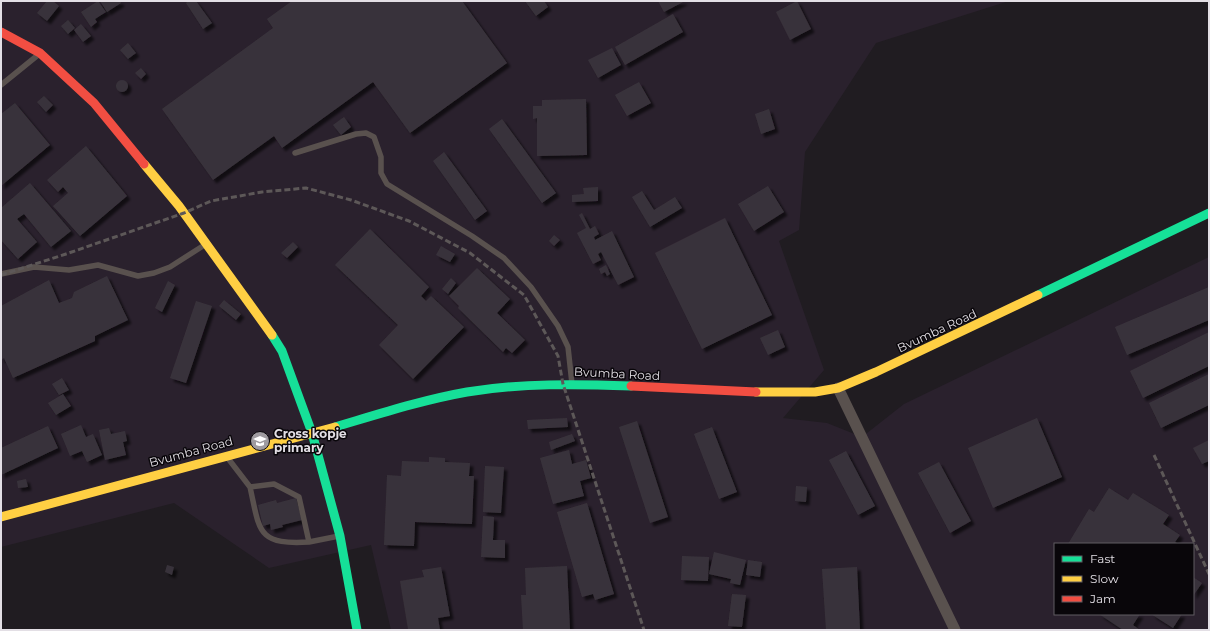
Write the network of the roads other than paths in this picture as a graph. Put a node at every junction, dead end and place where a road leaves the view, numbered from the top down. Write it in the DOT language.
graph roads {
  1 [pos="1,32"];
  2 [pos="40,54"];
  3 [pos="1,85"];
  4 [pos="295,153"];
  5 [pos="1209,213"];
  6 [pos="207,244"];
  7 [pos="1,274"];
  8 [pos="572,384"];
  9 [pos="838,388"];
  10 [pos="312,433"];
  11 [pos="226,455"];
  12 [pos="250,488"];
  13 [pos="1,517"];
  14 [pos="340,536"];
  15 [pos="309,542"];
  16 [pos="357,630"];
  17 [pos="955,630"];
  1 -- 2 [label="street"];
  2 -- 3 [label="lane"];
  2 -- 6 [label="street"];
  4 -- 8 [label="lane"];
  5 -- 9 [label="street, Bvumba Road"];
  6 -- 7 [label="lane"];
  6 -- 10 [label="street"];
  8 -- 9 [label="street, Bvumba Road"];
  8 -- 10 [label="street, Bvumba Road"];
  9 -- 17 [label="street"];
  10 -- 11 [label="street, Bvumba Road"];
  10 -- 14 [label="street"];
  11 -- 12 [label="lane"];
  11 -- 13 [label="street, Bvumba Road"];
  12 -- 15 [label="lane"];
  12 -- 15 [label="lane"];
  14 -- 15 [label="lane"];
  14 -- 16 [label="street"];
}
